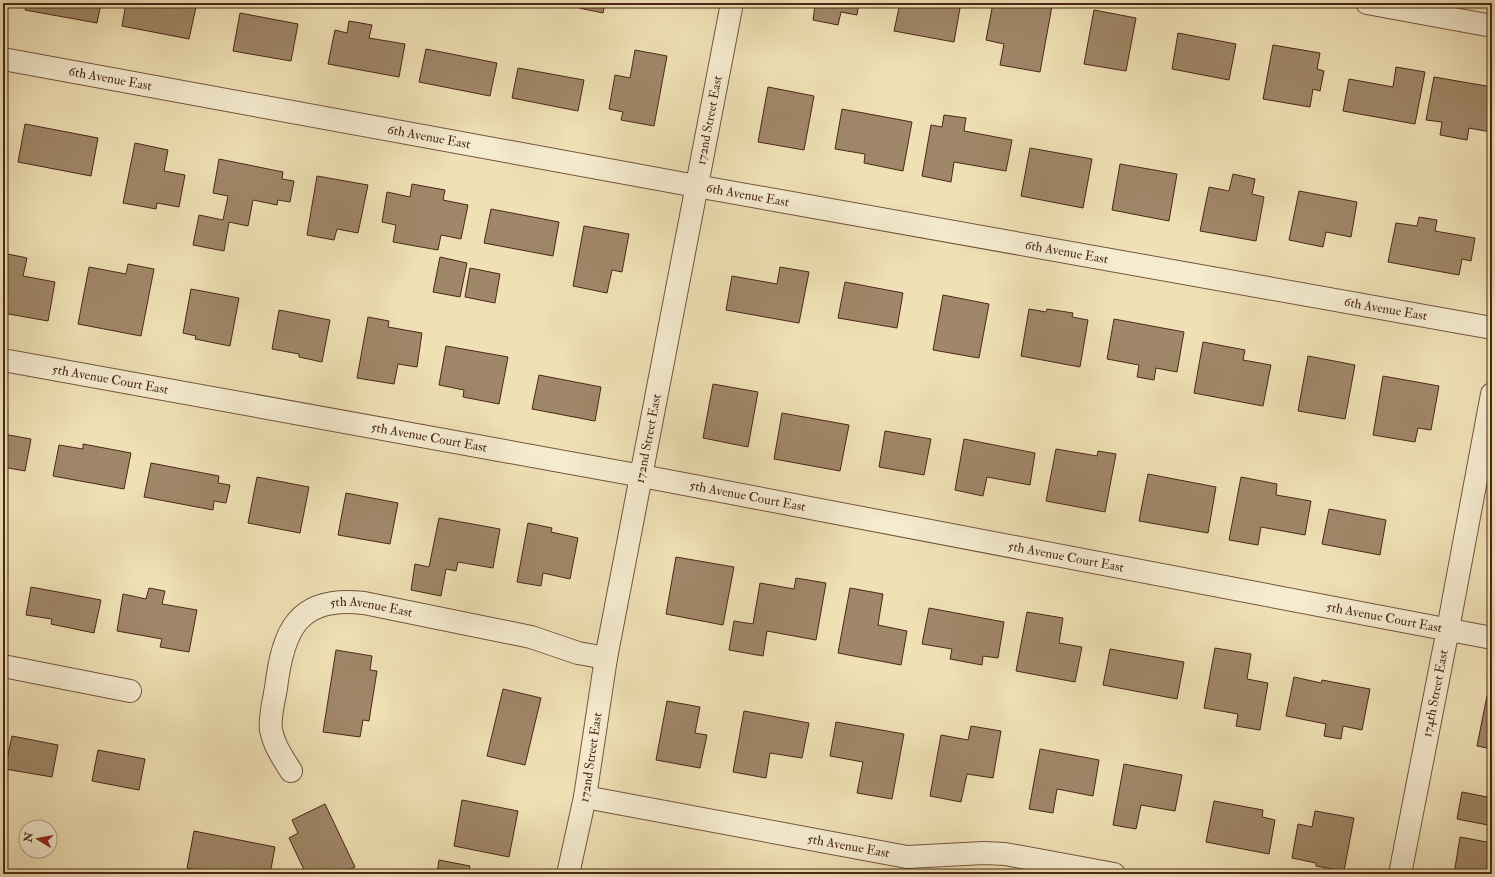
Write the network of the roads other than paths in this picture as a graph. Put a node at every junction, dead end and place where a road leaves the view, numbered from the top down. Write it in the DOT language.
graph roads {
  1 [pos="732,3"];
  2 [pos="1367,3"];
  3 [pos="1492,26"];
  4 [pos="3,59"];
  5 [pos="696,186"];
  6 [pos="1492,328"];
  7 [pos="3,360"];
  8 [pos="1492,394"];
  9 [pos="642,476"];
  10 [pos="1448,629"];
  11 [pos="1492,638"];
  12 [pos="606,658"];
  13 [pos="3,666"];
  14 [pos="130,691"];
  15 [pos="291,771"];
  16 [pos="585,797"];
  17 [pos="568,874"];
  18 [pos="1114,874"];
  19 [pos="1400,874"];
  1 -- 5 [label="street, 172nd Street East"];
  2 -- 3 [label="street"];
  4 -- 5 [label="street, 6th Avenue East"];
  5 -- 6 [label="street, 6th Avenue East"];
  5 -- 9 [label="street, 172nd Street East"];
  7 -- 9 [label="street, 5th Avenue Court East"];
  8 -- 10 [label="street, 174th Street East"];
  9 -- 10 [label="street, 5th Avenue Court East"];
  9 -- 12 [label="street, 172nd Street East"];
  10 -- 11 [label="street, 5th Avenue Court East"];
  10 -- 19 [label="street, 174th Street East"];
  12 -- 15 [label="street, 5th Avenue East"];
  12 -- 16 [label="street, 172nd Street East"];
  13 -- 14 [label="street"];
  16 -- 17 [label="street, 172nd Street East"];
  16 -- 18 [label="street, 5th Avenue East"];
}
